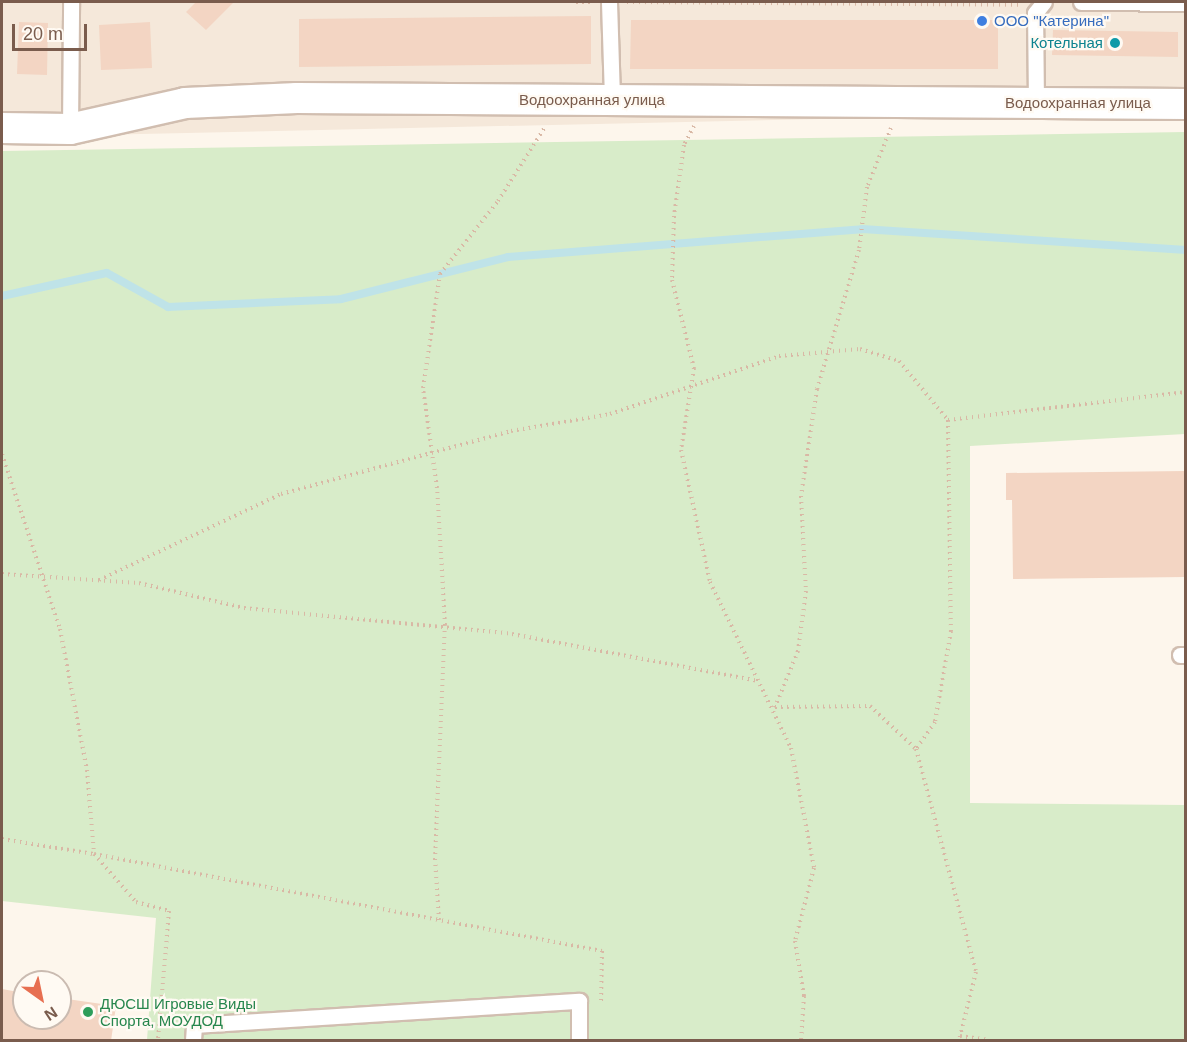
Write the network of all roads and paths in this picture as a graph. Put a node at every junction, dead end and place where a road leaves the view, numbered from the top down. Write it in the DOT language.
graph roads {
  1 [pos="71,2"];
  2 [pos="576,2"];
  3 [pos="609,2"];
  4 [pos="1081,2"];
  5 [pos="1185,3"];
  6 [pos="1040,4"];
  7 [pos="563,100"];
  8 [pos="612,100"];
  9 [pos="901,102"];
  10 [pos="1036,103"];
  11 [pos="1185,104"];
  12 [pos="2,128"];
  13 [pos="70,129"];
  14 [pos="684,145"];
  15 [pos="829,351"];
  16 [pos="691,386"];
  17 [pos="1185,392"];
  18 [pos="948,420"];
  19 [pos="432,453"];
  20 [pos="2,454"];
  21 [pos="2,574"];
  22 [pos="44,577"];
  23 [pos="99,580"];
  24 [pos="445,625"];
  25 [pos="759,681"];
  26 [pos="775,707"];
  27 [pos="916,749"];
  28 [pos="2,839"];
  29 [pos="94,854"];
  30 [pos="439,920"];
  31 [pos="601,1007"];
  32 [pos="960,1038"];
  33 [pos="158,1041"];
  34 [pos="193,1041"];
  35 [pos="579,1041"];
  36 [pos="801,1041"];
  37 [pos="987,1041"];
  1 -- 13 [label="lane"];
  2 -- 3 [label="path"];
  3 -- 6 [label="path"];
  3 -- 8 [label="lane"];
  4 -- 5 [label="lane"];
  6 -- 10 [label="lane"];
  7 -- 8 [label="street, Водоохранная улица"];
  7 -- 13 [label="street, Водоохранная улица"];
  7 -- 19 [label="path"];
  8 -- 9 [label="street, Водоохранная улица"];
  9 -- 10 [label="street, Водоохранная улица"];
  9 -- 15 [label="path"];
  10 -- 11 [label="street, Водоохранная улица"];
  12 -- 13 [label="street, Водоохранная улица"];
  14 -- 16 [label="path"];
  15 -- 16 [label="path"];
  15 -- 18 [label="path"];
  15 -- 26 [label="path"];
  16 -- 19 [label="path"];
  16 -- 25 [label="path"];
  17 -- 18 [label="path"];
  18 -- 27 [label="path"];
  19 -- 23 [label="path"];
  19 -- 24 [label="path"];
  20 -- 22 [label="path"];
  21 -- 22 [label="path"];
  22 -- 23 [label="path"];
  22 -- 29 [label="path"];
  23 -- 24 [label="path"];
  24 -- 25 [label="path"];
  24 -- 30 [label="path"];
  25 -- 26 [label="path"];
  26 -- 27 [label="path"];
  26 -- 36 [label="path"];
  27 -- 32 [label="path"];
  28 -- 29 [label="path"];
  29 -- 30 [label="path"];
  29 -- 33 [label="path"];
  30 -- 31 [label="path"];
  32 -- 37 [label="path"];
  34 -- 35 [label="lane"];
}
